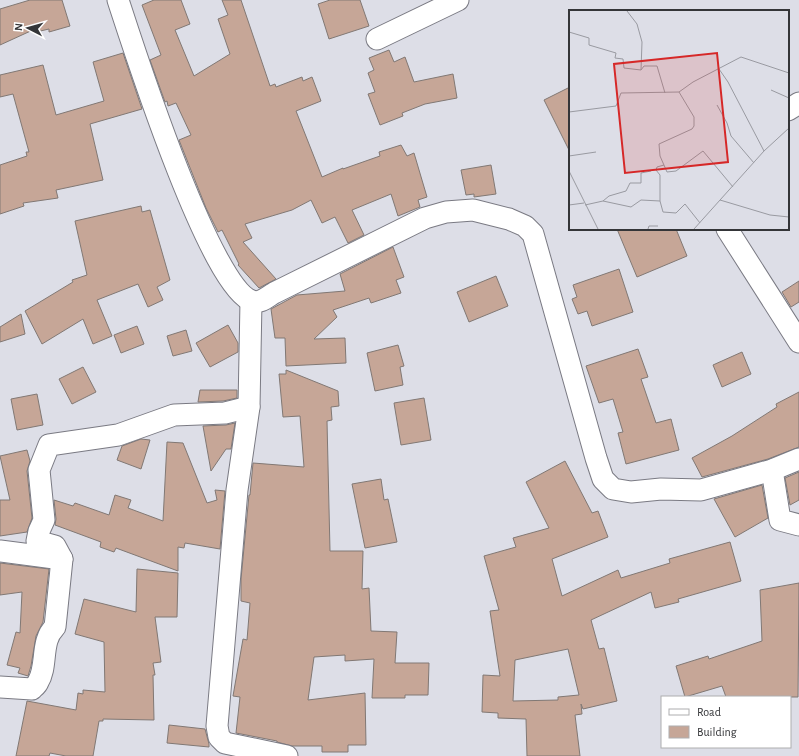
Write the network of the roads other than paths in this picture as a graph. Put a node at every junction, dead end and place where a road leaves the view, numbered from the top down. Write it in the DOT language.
graph roads {
  1 [pos="118,0"];
  2 [pos="458,0"];
  3 [pos="377,39"];
  4 [pos="799,103"];
  5 [pos="789,109"];
  6 [pos="728,230"];
  7 [pos="251,301"];
  8 [pos="799,342"];
  9 [pos="250,407"];
  10 [pos="799,458"];
  11 [pos="772,470"];
  12 [pos="799,525"];
  13 [pos="0,551"];
  14 [pos="62,559"];
  15 [pos="0,687"];
  16 [pos="287,756"];
  1 -- 7 [label="street"];
  2 -- 3 [label="street"];
  4 -- 5 [label="street"];
  6 -- 8 [label="street"];
  7 -- 9 [label="street"];
  7 -- 11 [label="street"];
  9 -- 14 [label="street"];
  9 -- 16 [label="street"];
  10 -- 11 [label="street"];
  11 -- 12 [label="street"];
  13 -- 14 [label="street"];
  14 -- 15 [label="street"];
}
